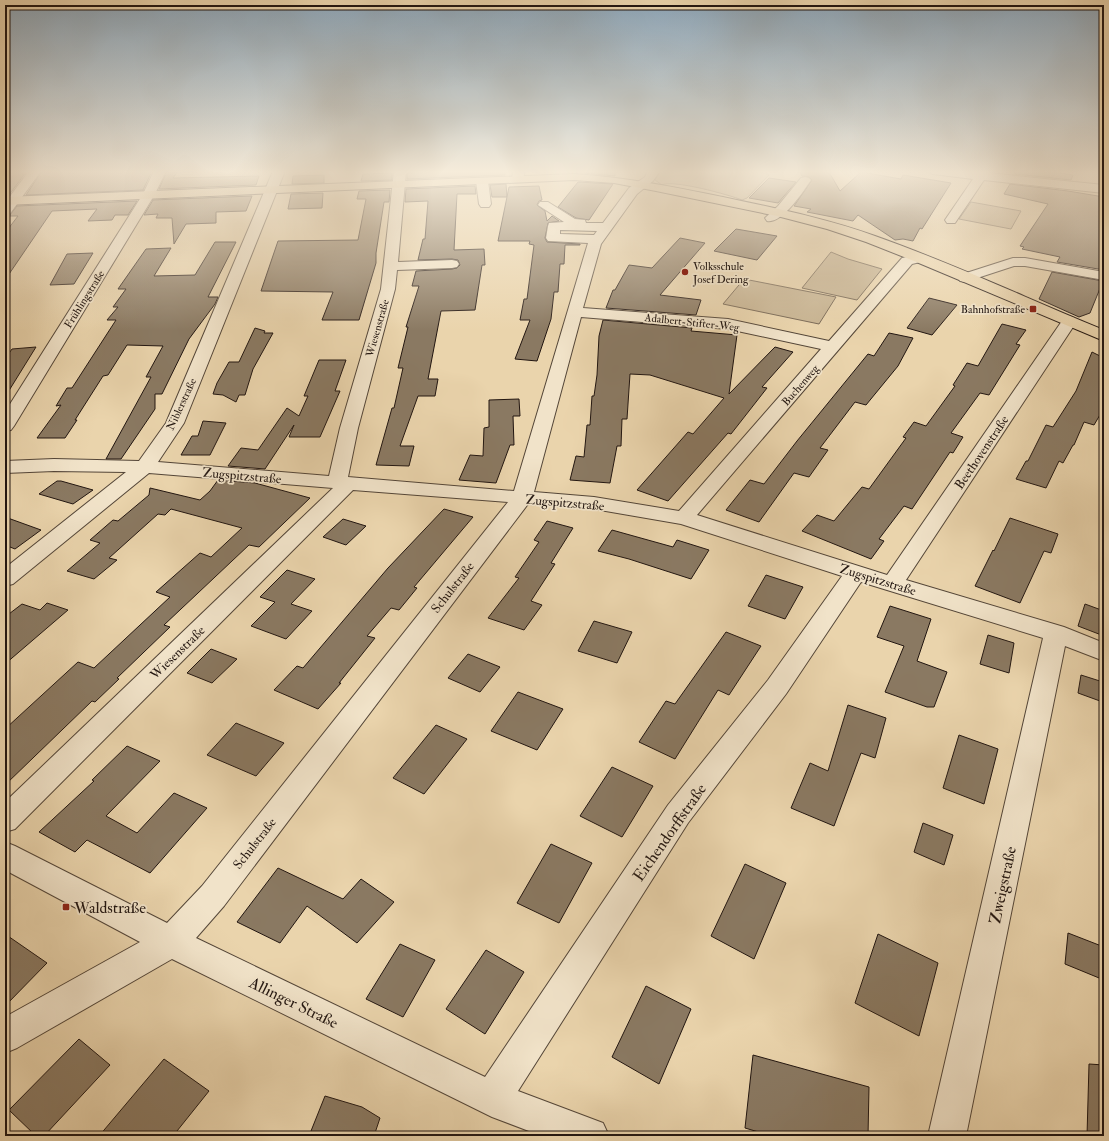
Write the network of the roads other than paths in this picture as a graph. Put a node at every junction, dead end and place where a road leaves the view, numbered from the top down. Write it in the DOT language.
graph roads {
  1 [pos="130,224"];
  2 [pos="257,224"];
  3 [pos="395,224"];
  4 [pos="566,224"];
  5 [pos="599,224"];
  6 [pos="823,224"];
  7 [pos="608,225"];
  8 [pos="569,226"];
  9 [pos="598,239"];
  10 [pos="987,256"];
  11 [pos="919,258"];
  12 [pos="1013,262"];
  13 [pos="452,264"];
  14 [pos="391,266"];
  15 [pos="1104,276"];
  16 [pos="965,278"];
  17 [pos="574,312"];
  18 [pos="1069,322"];
  19 [pos="1104,336"];
  20 [pos="832,348"];
  21 [pos="5,426"];
  22 [pos="5,466"];
  23 [pos="145,467"];
  24 [pos="343,483"];
  25 [pos="522,498"];
  26 [pos="684,518"];
  27 [pos="856,573"];
  28 [pos="5,579"];
  29 [pos="893,583"];
  30 [pos="1056,633"];
  31 [pos="1104,652"];
  32 [pos="5,820"];
  33 [pos="5,855"];
  34 [pos="171,942"];
  35 [pos="5,1036"];
  36 [pos="492,1099"];
  37 [pos="590,1136"];
  38 [pos="947,1136"];
  1 -- 21 [label="street, Frühlingstraße"];
  2 -- 23 [label="street, Niblerstraße"];
  3 -- 14 [label="street, Wiesenstraße"];
  4 -- 8 [label="street"];
  5 -- 7 [label="street"];
  6 -- 11 [label="main road"];
  7 -- 8 [label="street"];
  7 -- 9 [label="street, Schulstraße"];
  8 -- 9 [label="street"];
  9 -- 17 [label="street, Schulstraße"];
  10 -- 12 [label="street"];
  11 -- 16 [label="main road"];
  11 -- 20 [label="street, Buchenweg"];
  12 -- 15 [label="street"];
  12 -- 16 [label="street"];
  13 -- 14 [label="street"];
  14 -- 24 [label="street, Wiesenstraße"];
  16 -- 18 [label="main road"];
  17 -- 20 [label="street, Adalbert-Stifter-Weg"];
  17 -- 25 [label="street, Schulstraße"];
  18 -- 19 [label="main road"];
  18 -- 29 [label="street, Beethovenstraße"];
  20 -- 26 [label="street, Buchenweg"];
  22 -- 23 [label="street, Zugspitzstraße"];
  23 -- 24 [label="street, Zugspitzstraße"];
  23 -- 28 [label="street, Niblerstraße"];
  24 -- 25 [label="street, Zugspitzstraße"];
  24 -- 32 [label="street, Wiesenstraße"];
  25 -- 26 [label="street, Zugspitzstraße"];
  25 -- 34 [label="street, Schulstraße"];
  26 -- 27 [label="street, Zugspitzstraße"];
  27 -- 29 [label="street, Zugspitzstraße"];
  27 -- 36 [label="street, Eichendorffstraße"];
  29 -- 30 [label="street, Zugspitzstraße"];
  30 -- 31 [label="street, Zugspitzstraße"];
  30 -- 38 [label="street, Zweigstraße"];
  33 -- 34 [label="street, Allinger Straße"];
  34 -- 35 [label="street"];
  34 -- 36 [label="street, Allinger Straße"];
  36 -- 37 [label="street, Allinger Straße"];
}
